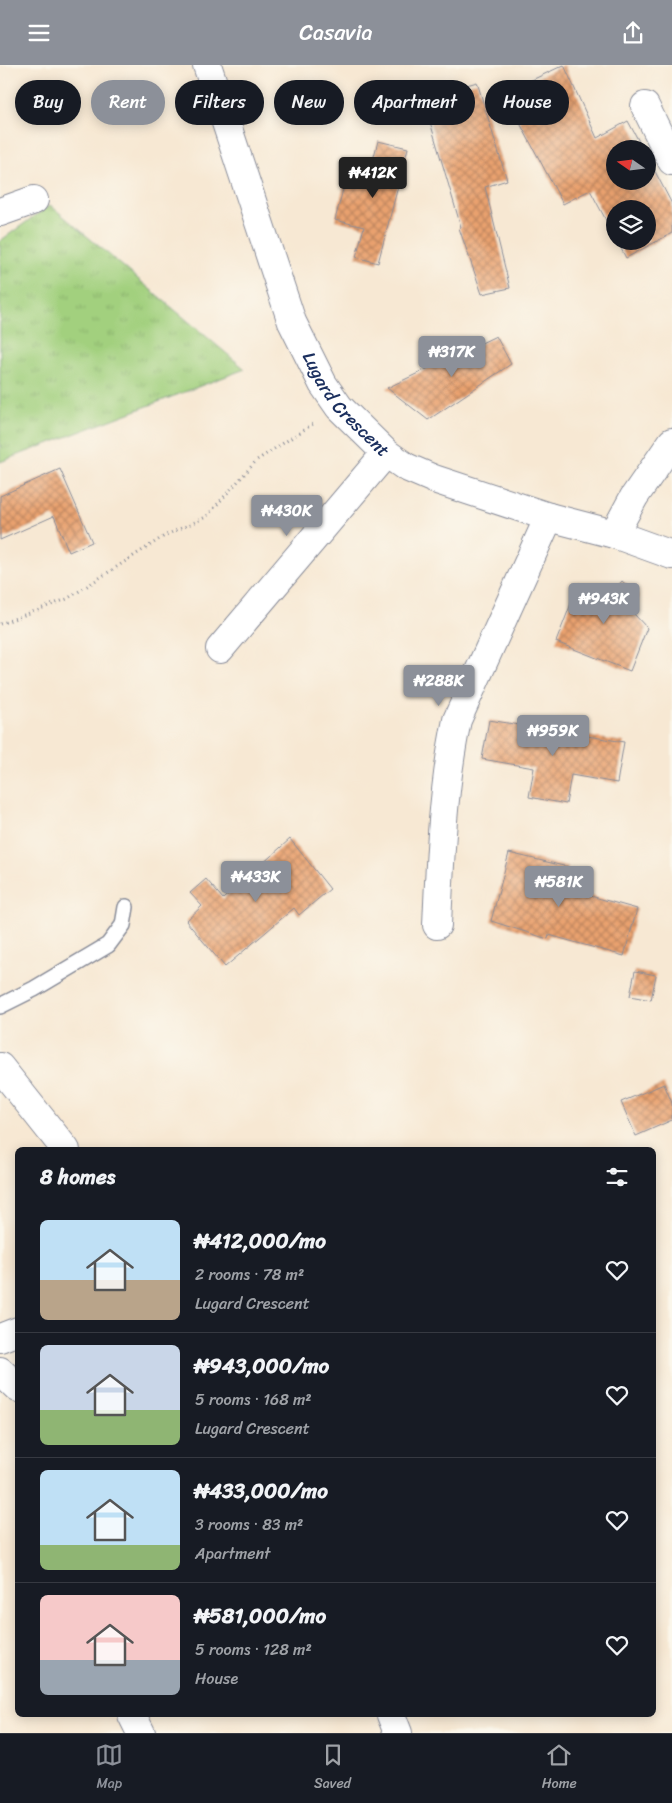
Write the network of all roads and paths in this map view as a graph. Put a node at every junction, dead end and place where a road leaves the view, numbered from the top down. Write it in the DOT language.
graph roads {
  1 [pos="207,65"];
  2 [pos="645,106"];
  3 [pos="672,161"];
  4 [pos="34,200"];
  5 [pos="0,212"];
  6 [pos="340,407"];
  7 [pos="672,442"];
  8 [pos="386,453"];
  9 [pos="550,517"];
  10 [pos="614,534"];
  11 [pos="672,555"];
  12 [pos="0,624"];
  13 [pos="220,649"];
  14 [pos="126,907"];
  15 [pos="437,925"];
  16 [pos="0,1006"];
  17 [pos="0,1067"];
  18 [pos="64,1147"];
  19 [pos="15,1332"];
  20 [pos="0,1338"];
  21 [pos="0,1371"];
  22 [pos="15,1385"];
  23 [pos="133,1717"];
  24 [pos="392,1717"];
  25 [pos="142,1733"];
  26 [pos="398,1733"];
  1 -- 6 [label="street, Lugard Crescent"];
  2 -- 3 [label="street"];
  4 -- 5 [label="street"];
  6 -- 8 [label="street, Lugard Crescent"];
  6 -- 12 [label="path"];
  7 -- 10 [label="street"];
  8 -- 9 [label="street, Lugard Crescent"];
  8 -- 13 [label="street"];
  9 -- 10 [label="street, Lugard Crescent"];
  9 -- 15 [label="street"];
  10 -- 11 [label="street, Lugard Crescent"];
  14 -- 16 [label="lane"];
  17 -- 18 [label="street"];
  19 -- 20 [label="street"];
  21 -- 22 [label="street"];
  23 -- 25 [label="street"];
  24 -- 26 [label="street"];
}
